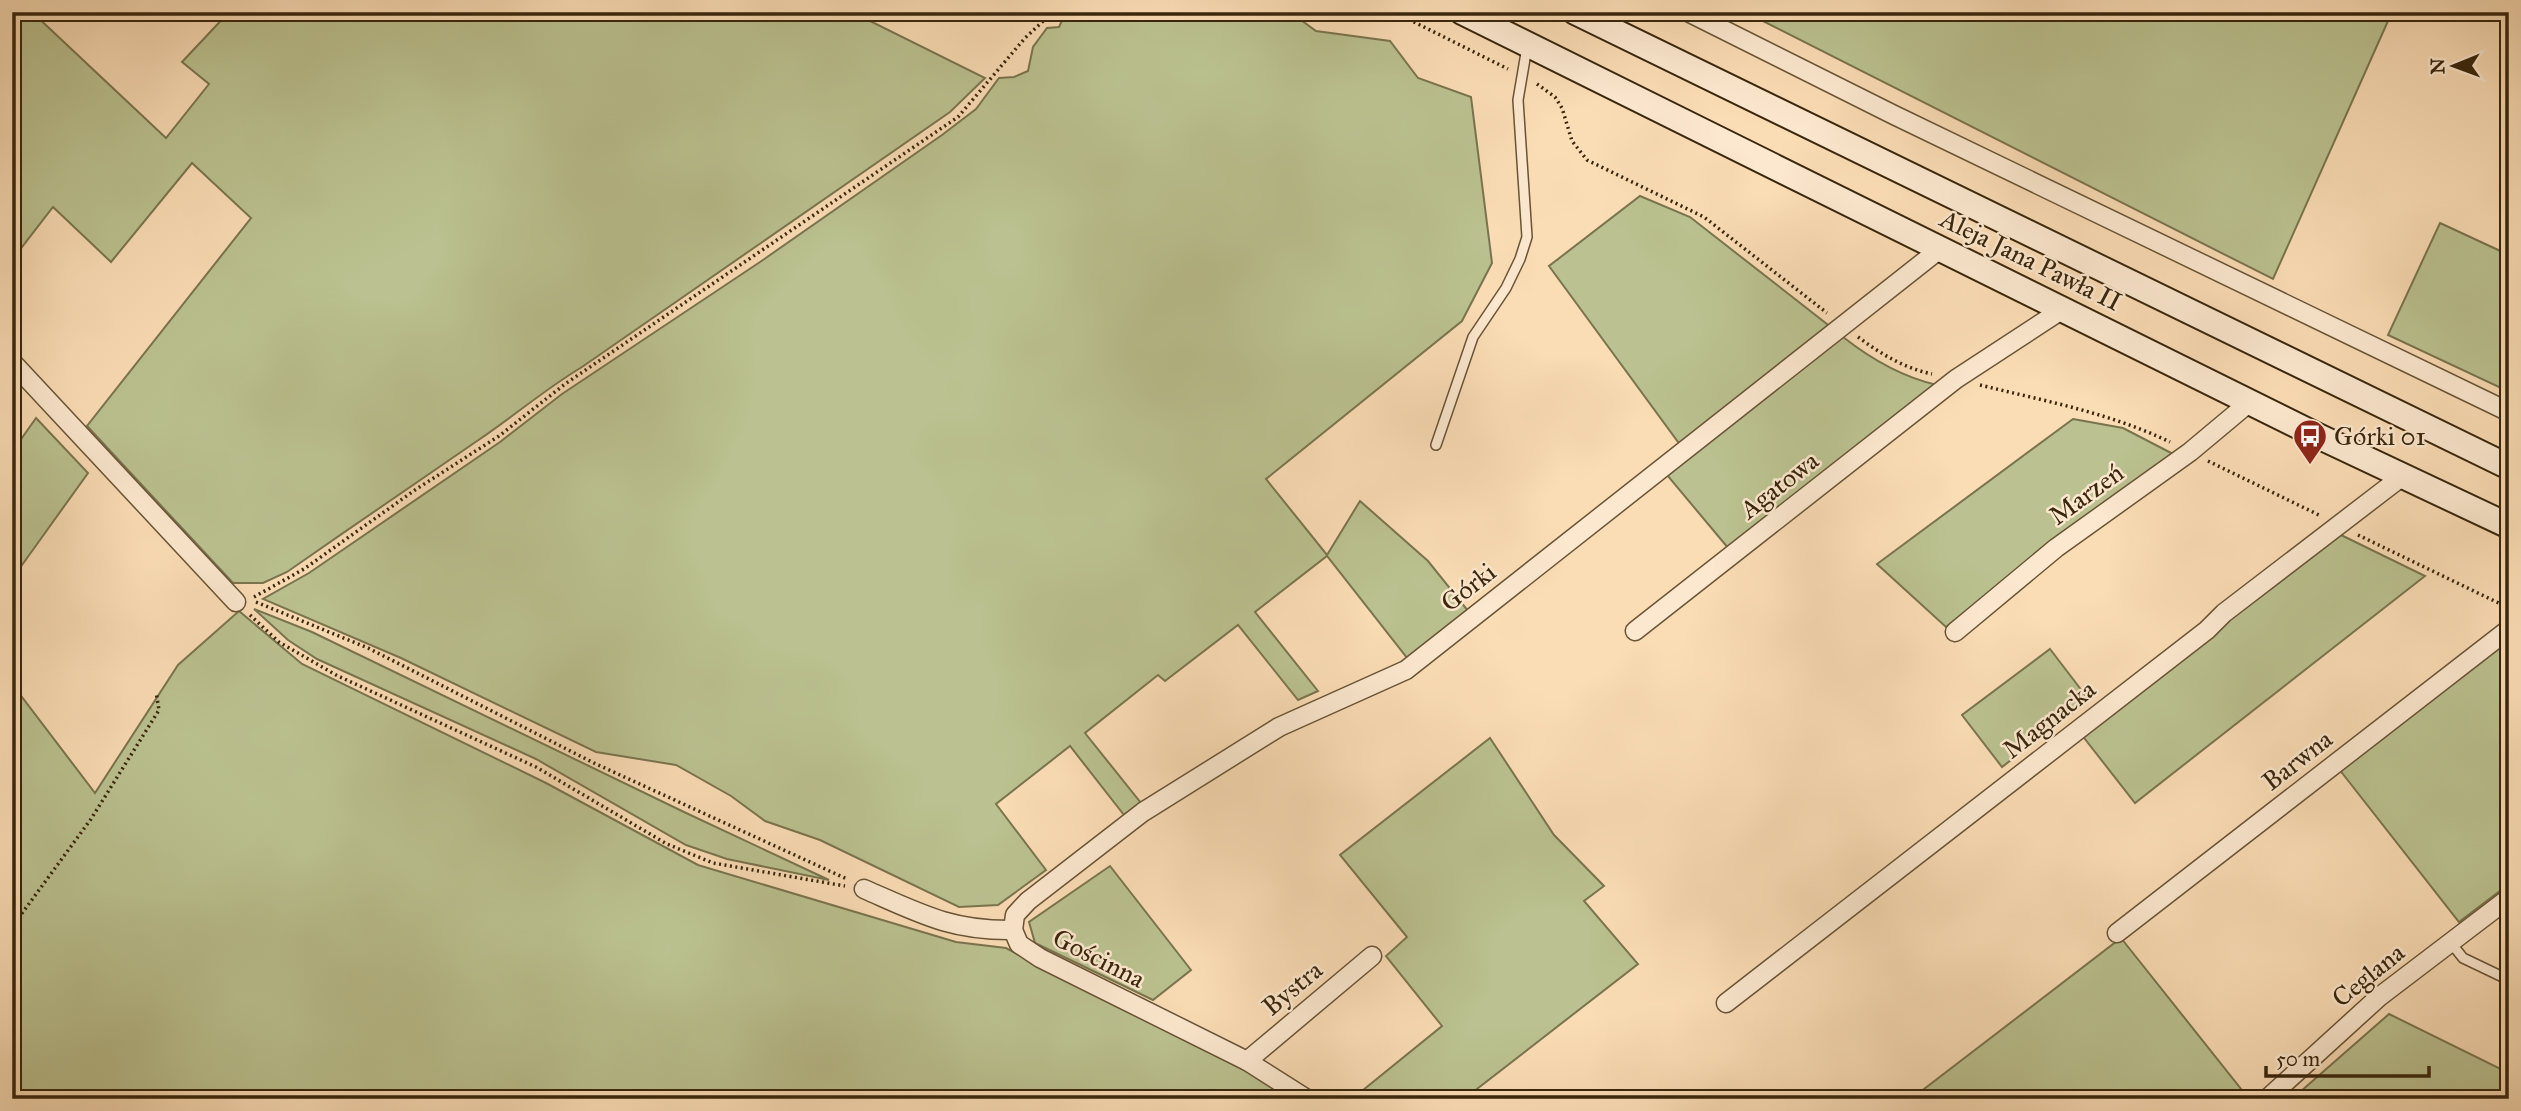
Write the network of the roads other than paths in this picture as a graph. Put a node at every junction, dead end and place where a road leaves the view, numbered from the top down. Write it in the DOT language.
graph roads {
  1 [pos="1462,12"];
  2 [pos="1575,12"];
  3 [pos="1688,12"];
  4 [pos="1528,45"];
  5 [pos="1940,249"];
  6 [pos="2063,309"];
  7 [pos="12,362"];
  8 [pos="2251,401"];
  9 [pos="2506,404"];
  10 [pos="1436,445"];
  11 [pos="2509,467"];
  12 [pos="2404,475"];
  13 [pos="2509,526"];
  14 [pos="236,601"];
  15 [pos="2509,629"];
  16 [pos="1635,631"];
  17 [pos="1955,632"];
  18 [pos="864,889"];
  19 [pos="2509,898"];
  20 [pos="1013,930"];
  21 [pos="2117,933"];
  22 [pos="2451,943"];
  23 [pos="1372,956"];
  24 [pos="2509,980"];
  25 [pos="1726,1003"];
  26 [pos="1247,1061"];
  27 [pos="1307,1099"];
  28 [pos="2267,1099"];
  1 -- 4 [label="main road, Aleja Jana Pawła II"];
  2 -- 11 [label="main road, Aleja Jana Pawła II"];
  3 -- 9 [label="street"];
  4 -- 5 [label="main road, Aleja Jana Pawła II"];
  4 -- 10 [label="lane"];
  5 -- 6 [label="main road, Aleja Jana Pawła II"];
  5 -- 20 [label="street, Górki"];
  6 -- 8 [label="main road, Aleja Jana Pawła II"];
  6 -- 16 [label="street, Agatowa"];
  7 -- 14 [label="street"];
  8 -- 12 [label="main road, Aleja Jana Pawła II"];
  8 -- 17 [label="street, Marzeń"];
  12 -- 13 [label="main road, Aleja Jana Pawła II"];
  12 -- 25 [label="street, Magnacka"];
  15 -- 21 [label="street, Barwna"];
  18 -- 20 [label="street"];
  19 -- 22 [label="street, Ceglana"];
  20 -- 26 [label="street, Gościnna"];
  22 -- 24 [label="lane"];
  22 -- 28 [label="street, Ceglana"];
  23 -- 26 [label="street, Bystra"];
  26 -- 27 [label="street, Gościnna"];
}
